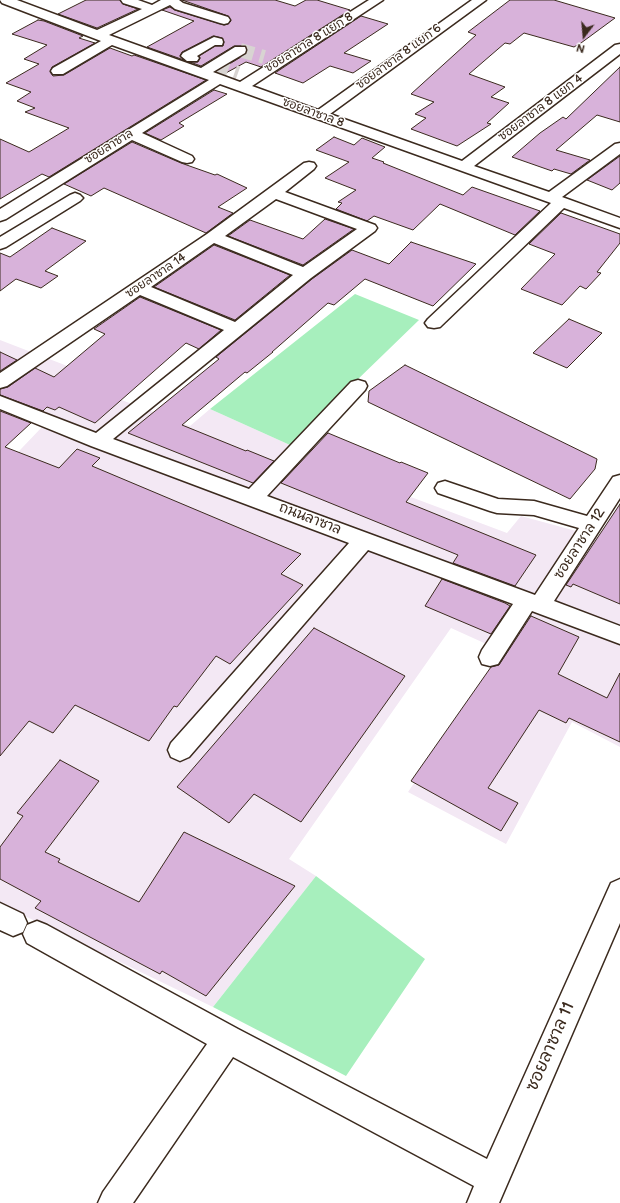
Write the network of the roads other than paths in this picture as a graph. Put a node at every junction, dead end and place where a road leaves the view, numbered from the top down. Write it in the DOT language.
graph roads {
  1 [pos="6,0"];
  2 [pos="127,0"];
  3 [pos="171,0"];
  4 [pos="377,0"];
  5 [pos="480,0"];
  6 [pos="152,9"];
  7 [pos="224,20"];
  8 [pos="98,35"];
  9 [pos="111,40"];
  10 [pos="218,42"];
  11 [pos="235,48"];
  12 [pos="620,49"];
  13 [pos="264,57"];
  14 [pos="192,58"];
  15 [pos="211,70"];
  16 [pos="58,71"];
  17 [pos="239,80"];
  18 [pos="319,115"];
  19 [pos="131,134"];
  20 [pos="620,147"];
  21 [pos="187,159"];
  22 [pos="309,166"];
  23 [pos="463,167"];
  24 [pos="274,193"];
  25 [pos="75,198"];
  26 [pos="556,200"];
  27 [pos="0,216"];
  28 [pos="620,223"];
  29 [pos="213,237"];
  30 [pos="0,244"];
  31 [pos="305,274"];
  32 [pos="139,288"];
  33 [pos="434,323"];
  34 [pos="236,330"];
  35 [pos="0,382"];
  36 [pos="358,386"];
  37 [pos="0,402"];
  38 [pos="98,441"];
  39 [pos="620,482"];
  40 [pos="445,488"];
  41 [pos="253,498"];
  42 [pos="592,525"];
  43 [pos="364,540"];
  44 [pos="534,603"];
  45 [pos="620,635"];
  46 [pos="490,656"];
  47 [pos="180,750"];
  48 [pos="620,892"];
  49 [pos="17,924"];
  50 [pos="228,1039"];
  51 [pos="488,1191"];
  52 [pos="114,1203"];
  1 -- 8 [label="street, ซอยลาซาล 8"];
  2 -- 6 [label="street"];
  3 -- 6 [label="street"];
  3 -- 7 [label="street"];
  4 -- 17 [label="street, ซอยลาซาล 8 แยก 8"];
  5 -- 18 [label="street, ซอยลาซาล 8 แยก 6"];
  6 -- 8 [label="street"];
  8 -- 9 [label="street, ซอยลาซาล 8"];
  9 -- 15 [label="street, ซอยลาซาล 8"];
  9 -- 16 [label="street"];
  10 -- 14 [label="street"];
  11 -- 15 [label="street, ซอยลาซาล"];
  12 -- 23 [label="street, ซอยลาซาล 8 แยก 4"];
  13 -- 17 [label="street"];
  15 -- 17 [label="street, ซอยลาซาล 8"];
  15 -- 19 [label="street, ซอยลาซาล"];
  17 -- 18 [label="street, ซอยลาซาล 8"];
  18 -- 23 [label="street, ซอยลาซาล 8"];
  19 -- 21 [label="street"];
  19 -- 27 [label="street, ซอยลาซาล"];
  20 -- 26 [label="street"];
  22 -- 24 [label="street, ซอยลาซาล 14"];
  23 -- 26 [label="street, ซอยลาซาล 8"];
  24 -- 29 [label="street, ซอยลาซาล 14"];
  24 -- 31 [label="street"];
  25 -- 30 [label="street"];
  26 -- 28 [label="street, ซอยลาซาล 8"];
  26 -- 33 [label="street"];
  29 -- 31 [label="street"];
  29 -- 32 [label="street, ซอยลาซาล 14"];
  31 -- 34 [label="street"];
  32 -- 34 [label="street"];
  32 -- 35 [label="street, ซอยลาซาล 14"];
  34 -- 38 [label="street"];
  36 -- 41 [label="street"];
  37 -- 38 [label="street, ถนนลาซาล"];
  38 -- 41 [label="street, ถนนลาซาล"];
  39 -- 42 [label="street, ซอยลาซาล 12"];
  40 -- 42 [label="street"];
  41 -- 43 [label="street, ถนนลาซาล"];
  42 -- 44 [label="street, ซอยลาซาล 12"];
  43 -- 44 [label="street, ถนนลาซาล"];
  43 -- 47 [label="street"];
  44 -- 45 [label="street, ถนนลาซาล"];
  44 -- 46 [label="street, ซอยลาซาล 12"];
  48 -- 51 [label="street, ซอยลาซาล 11"];
  49 -- 50 [label="street"];
  50 -- 51 [label="street"];
  50 -- 52 [label="street"];
}
